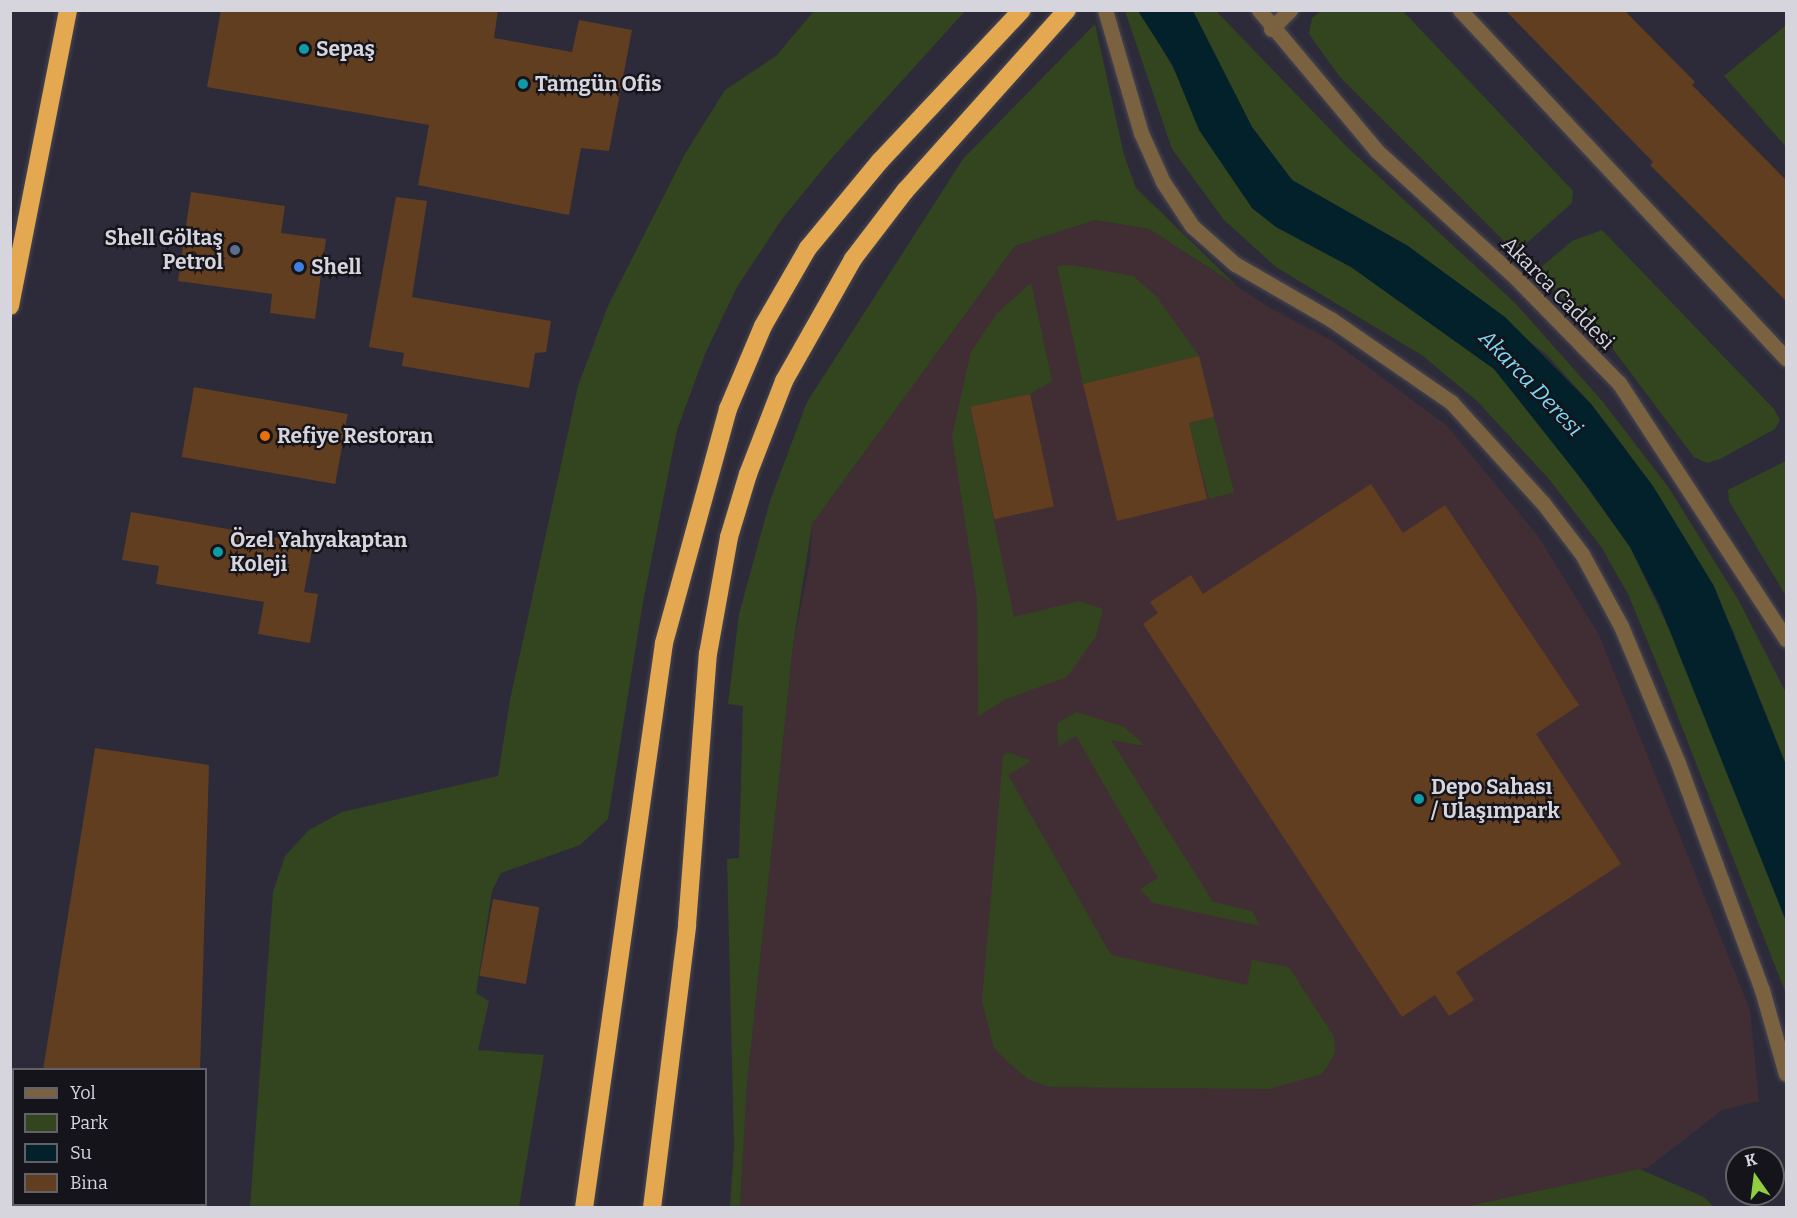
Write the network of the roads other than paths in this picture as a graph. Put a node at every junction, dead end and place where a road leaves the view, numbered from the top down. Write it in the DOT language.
graph roads {
  1 [pos="68,10"];
  2 [pos="1022,10"];
  3 [pos="1067,10"];
  4 [pos="1105,10"];
  5 [pos="1259,10"];
  6 [pos="1290,10"];
  7 [pos="1460,10"];
  8 [pos="1271,28"];
  9 [pos="10,306"];
  10 [pos="1786,358"];
  11 [pos="1785,632"];
  12 [pos="1786,1074"];
  13 [pos="584,1208"];
  14 [pos="652,1208"];
  1 -- 9 [label="highway"];
  2 -- 13 [label="highway"];
  3 -- 14 [label="highway"];
  4 -- 12 [label="street"];
  5 -- 8 [label="street, Akarca Caddesi"];
  6 -- 8 [label="street"];
  7 -- 10 [label="street"];
  8 -- 11 [label="street, Akarca Caddesi"];
}
